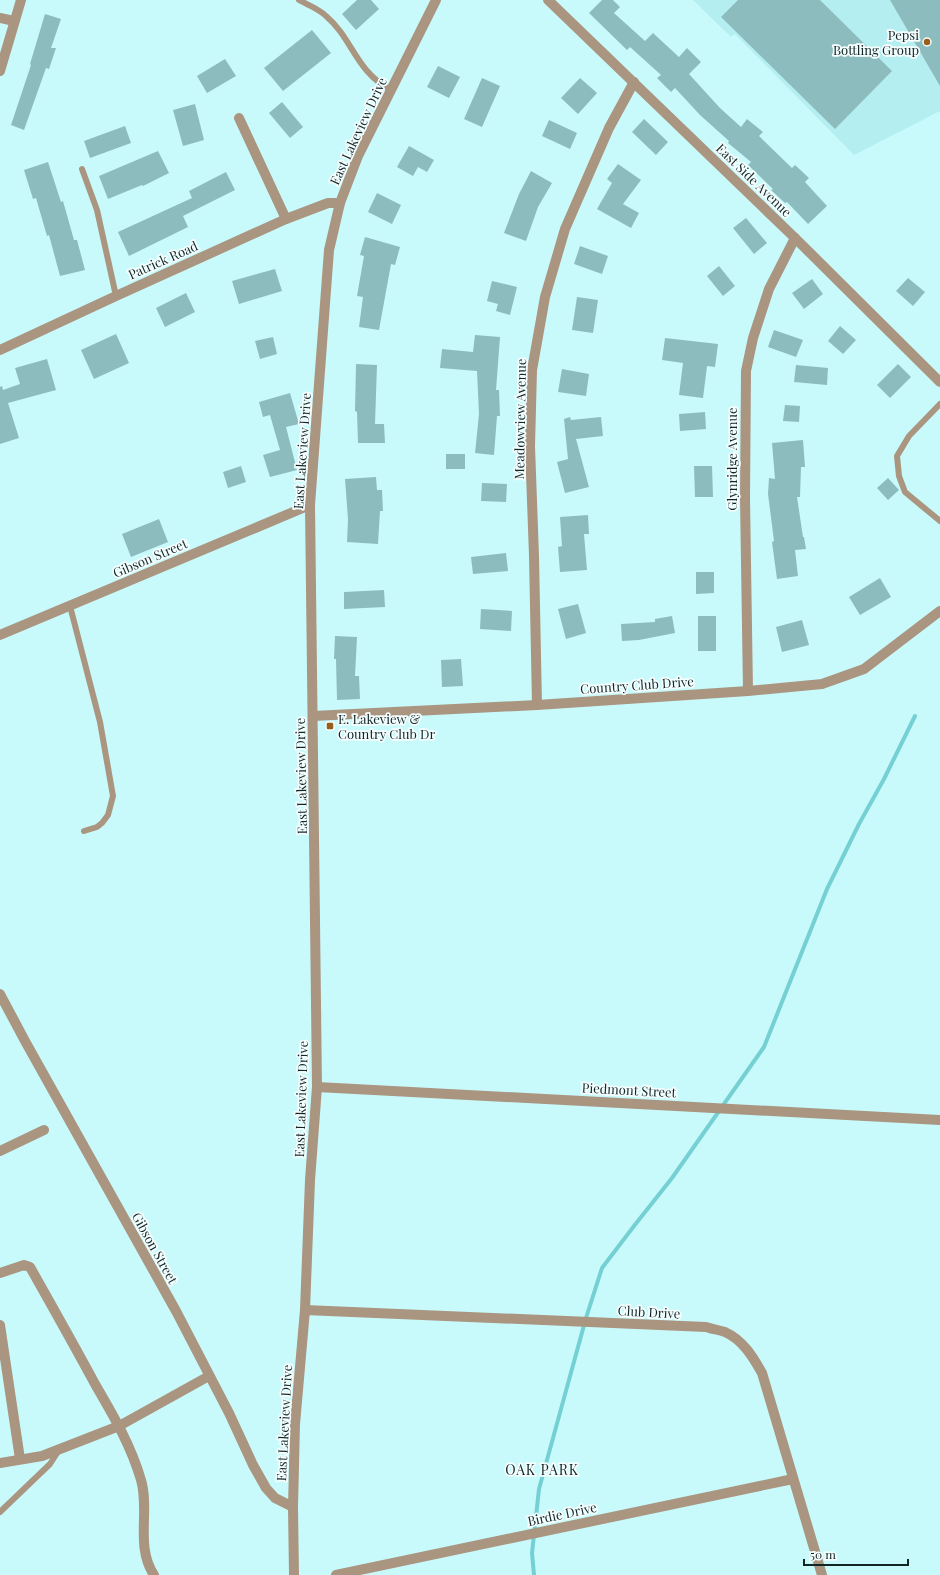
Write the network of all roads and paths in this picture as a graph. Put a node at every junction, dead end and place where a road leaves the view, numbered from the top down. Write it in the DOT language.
graph roads {
  1 [pos="21,0"];
  2 [pos="300,0"];
  3 [pos="436,0"];
  4 [pos="548,0"];
  5 [pos="0,18"];
  6 [pos="14,21"];
  7 [pos="0,71"];
  8 [pos="634,82"];
  9 [pos="391,90"];
  10 [pos="238,118"];
  11 [pos="82,169"];
  12 [pos="340,203"];
  13 [pos="286,219"];
  14 [pos="795,238"];
  15 [pos="116,296"];
  16 [pos="0,350"];
  17 [pos="940,382"];
  18 [pos="940,404"];
  19 [pos="310,505"];
  20 [pos="940,521"];
  21 [pos="70,606"];
  22 [pos="940,611"];
  23 [pos="0,635"];
  24 [pos="748,691"];
  25 [pos="537,705"];
  26 [pos="313,716"];
  27 [pos="84,831"];
  28 [pos="0,994"];
  29 [pos="317,1088"];
  30 [pos="940,1120"];
  31 [pos="44,1130"];
  32 [pos="0,1151"];
  33 [pos="0,1273"];
  34 [pos="305,1310"];
  35 [pos="0,1325"];
  36 [pos="209,1376"];
  37 [pos="119,1426"];
  38 [pos="59,1449"];
  39 [pos="20,1459"];
  40 [pos="0,1463"];
  41 [pos="793,1479"];
  42 [pos="293,1507"];
  43 [pos="0,1512"];
  44 [pos="154,1575"];
  45 [pos="294,1575"];
  46 [pos="336,1575"];
  47 [pos="822,1575"];
  1 -- 6 [label="street"];
  2 -- 9 [label="lane"];
  3 -- 9 [label="street, East Lakeview Drive"];
  4 -- 8 [label="street, East Side Avenue"];
  5 -- 6 [label="street"];
  6 -- 7 [label="street"];
  8 -- 14 [label="street, East Side Avenue"];
  8 -- 25 [label="street, Meadowview Avenue"];
  9 -- 12 [label="street, East Lakeview Drive"];
  10 -- 13 [label="street"];
  11 -- 15 [label="lane"];
  12 -- 13 [label="street, Patrick Road"];
  12 -- 19 [label="street, East Lakeview Drive"];
  13 -- 15 [label="street, Patrick Road"];
  14 -- 17 [label="street, East Side Avenue"];
  14 -- 24 [label="street, Glynridge Avenue"];
  15 -- 16 [label="street, Patrick Road"];
  18 -- 20 [label="lane"];
  19 -- 21 [label="street, Gibson Street"];
  19 -- 26 [label="street, East Lakeview Drive"];
  21 -- 23 [label="street, Gibson Street"];
  21 -- 27 [label="lane"];
  22 -- 24 [label="street, Country Club Drive"];
  24 -- 25 [label="street, Country Club Drive"];
  25 -- 26 [label="street, Country Club Drive"];
  26 -- 29 [label="street, East Lakeview Drive"];
  28 -- 36 [label="street, Gibson Street"];
  29 -- 30 [label="street, Piedmont Street"];
  29 -- 34 [label="street, East Lakeview Drive"];
  31 -- 32 [label="street"];
  33 -- 37 [label="street"];
  34 -- 41 [label="street, Club Drive"];
  34 -- 42 [label="street, East Lakeview Drive"];
  35 -- 39 [label="street"];
  36 -- 37 [label="street"];
  36 -- 42 [label="street, Gibson Street"];
  37 -- 38 [label="street"];
  37 -- 44 [label="street"];
  38 -- 39 [label="street"];
  38 -- 43 [label="lane"];
  39 -- 40 [label="street"];
  41 -- 46 [label="street, Birdie Drive"];
  41 -- 47 [label="street, Club Drive"];
  42 -- 45 [label="street, East Lakeview Drive"];
}
